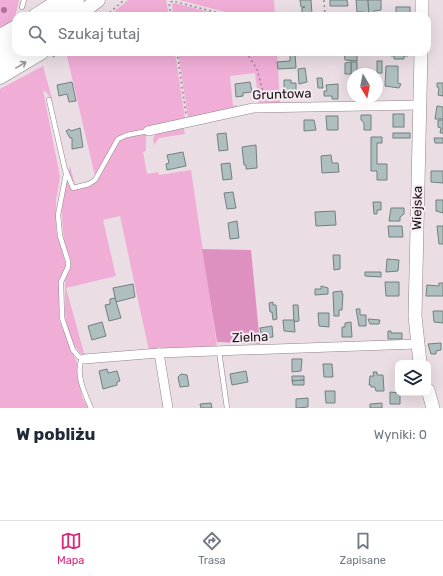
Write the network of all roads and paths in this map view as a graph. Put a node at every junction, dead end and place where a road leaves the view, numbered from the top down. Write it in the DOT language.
graph roads {
  1 [pos="24,0"];
  2 [pos="60,0"];
  3 [pos="77,0"];
  4 [pos="98,0"];
  5 [pos="108,0"];
  6 [pos="124,0"];
  7 [pos="324,0"];
  8 [pos="422,0"];
  9 [pos="22,7"];
  10 [pos="41,12"];
  11 [pos="60,12"];
  12 [pos="82,12"];
  13 [pos="95,12"];
  14 [pos="110,12"];
  15 [pos="170,12"];
  16 [pos="215,12"];
  17 [pos="325,12"];
  18 [pos="422,12"];
  19 [pos="12,29"];
  20 [pos="0,36"];
  21 [pos="12,43"];
  22 [pos="0,50"];
  23 [pos="15,56"];
  24 [pos="35,56"];
  25 [pos="178,56"];
  26 [pos="249,56"];
  27 [pos="421,56"];
  28 [pos="0,64"];
  29 [pos="0,77"];
  30 [pos="49,100"];
  31 [pos="420,105"];
  32 [pos="267,107"];
  33 [pos="187,122"];
  34 [pos="148,131"];
  35 [pos="64,166"];
  36 [pos="417,344"];
  37 [pos="219,351"];
  38 [pos="158,354"];
  39 [pos="84,359"];
  40 [pos="420,360"];
  41 [pos="430,396"];
  42 [pos="91,408"];
  43 [pos="168,408"];
  44 [pos="228,408"];
  45 [pos="433,408"];
  1 -- 9 [label="lane"];
  2 -- 10 [label="main road"];
  3 -- 11 [label="main road"];
  4 -- 12 [label="main road"];
  5 -- 13 [label="main road"];
  6 -- 14 [label="path"];
  7 -- 17 [label="path"];
  8 -- 18 [label="street"];
  15 -- 16 [label="path"];
  19 -- 20 [label="main road"];
  21 -- 22 [label="main road"];
  23 -- 28 [label="main road"];
  29 -- 24 [label="main road, one-way"];
  25 -- 33 [label="path"];
  26 -- 32 [label="path"];
  27 -- 31 [label="street, Wiejska"];
  30 -- 35 [label="lane"];
  31 -- 32 [label="street, Gruntowa"];
  31 -- 36 [label="street, Wiejska"];
  32 -- 33 [label="street, Gruntowa"];
  33 -- 34 [label="street, Gruntowa"];
  34 -- 35 [label="lane"];
  35 -- 39 [label="lane"];
  36 -- 37 [label="street, Zielna"];
  36 -- 40 [label="street, Wiejska"];
  37 -- 38 [label="street, Zielna"];
  37 -- 44 [label="lane"];
  38 -- 39 [label="street, Zielna"];
  38 -- 43 [label="street"];
  39 -- 42 [label="lane"];
  41 -- 45 [label="street"];
}
